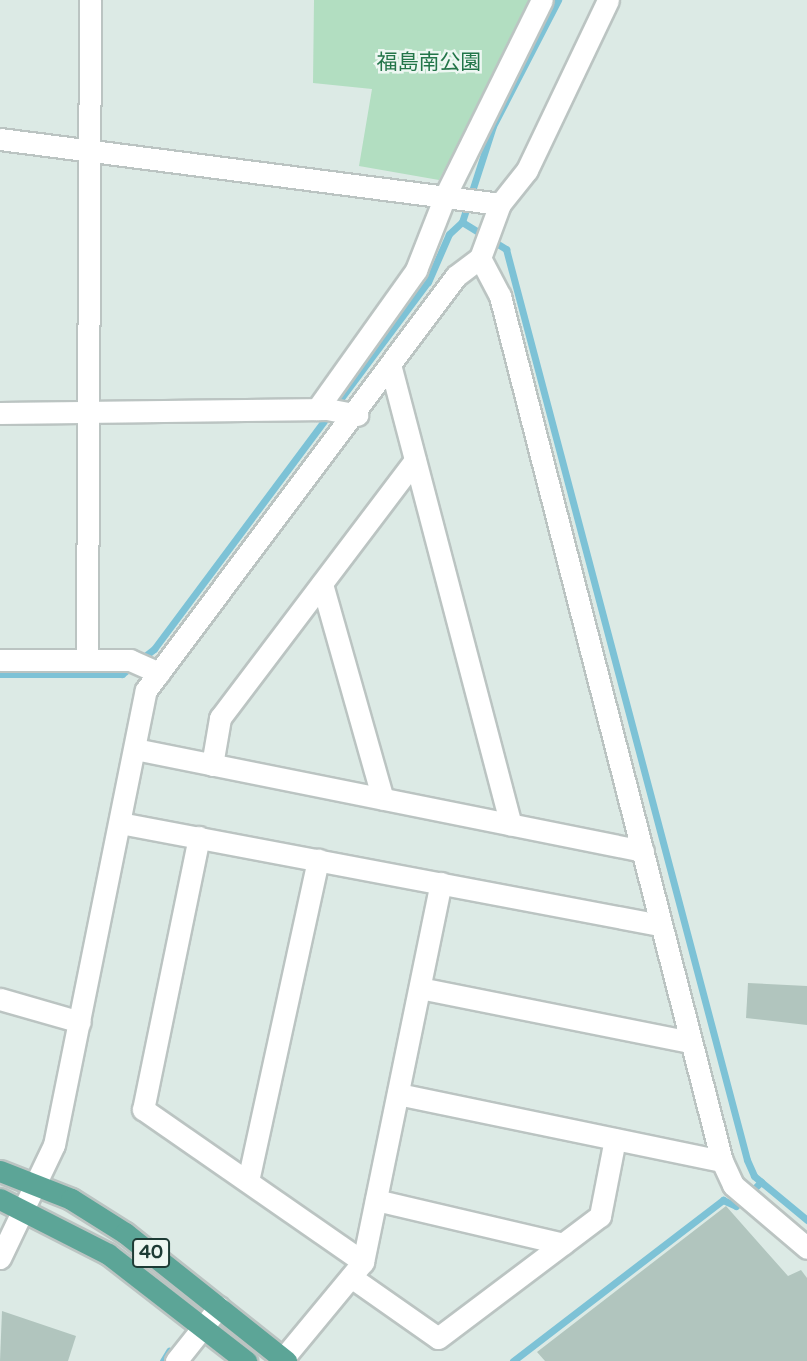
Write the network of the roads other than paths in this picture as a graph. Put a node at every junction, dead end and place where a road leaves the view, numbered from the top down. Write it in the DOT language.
graph roads {
  1 [pos="90,0"];
  2 [pos="542,0"];
  3 [pos="608,0"];
  4 [pos="0,139"];
  5 [pos="89,150"];
  6 [pos="460,196"];
  7 [pos="497,211"];
  8 [pos="481,254"];
  9 [pos="391,368"];
  10 [pos="337,411"];
  11 [pos="0,413"];
  12 [pos="90,414"];
  13 [pos="415,460"];
  14 [pos="322,584"];
  15 [pos="0,660"];
  16 [pos="87,660"];
  17 [pos="155,672"];
  18 [pos="135,749"];
  19 [pos="212,765"];
  20 [pos="383,799"];
  21 [pos="120,822"];
  22 [pos="511,824"];
  23 [pos="199,837"];
  24 [pos="643,851"];
  25 [pos="318,860"];
  26 [pos="441,883"];
  27 [pos="660,925"];
  28 [pos="420,988"];
  29 [pos="0,999"];
  30 [pos="79,1022"];
  31 [pos="691,1042"];
  32 [pos="398,1094"];
  33 [pos="615,1139"];
  34 [pos="722,1161"];
  35 [pos="0,1171"];
  36 [pos="247,1181"];
  37 [pos="35,1183"];
  38 [pos="0,1199"];
  39 [pos="376,1200"];
  40 [pos="23,1207"];
  41 [pos="564,1244"];
  42 [pos="807,1248"];
  43 [pos="0,1258"];
  44 [pos="357,1269"];
  45 [pos="219,1307"];
  46 [pos="203,1328"];
  47 [pos="283,1360"];
  48 [pos="176,1361"];
  49 [pos="246,1361"];
  1 -- 5 [label="street"];
  2 -- 6 [label="street"];
  3 -- 7 [label="street"];
  4 -- 5 [label="street"];
  5 -- 6 [label="street"];
  5 -- 12 [label="street"];
  6 -- 7 [label="street"];
  6 -- 10 [label="street"];
  7 -- 8 [label="street"];
  8 -- 9 [label="street"];
  8 -- 24 [label="street"];
  9 -- 10 [label="street"];
  9 -- 13 [label="street"];
  10 -- 12 [label="street"];
  10 -- 17 [label="street"];
  11 -- 12 [label="street"];
  12 -- 16 [label="street"];
  13 -- 14 [label="street"];
  13 -- 22 [label="street"];
  14 -- 19 [label="street"];
  14 -- 20 [label="street"];
  15 -- 16 [label="street"];
  16 -- 17 [label="street"];
  17 -- 18 [label="street"];
  18 -- 19 [label="street"];
  18 -- 21 [label="street"];
  19 -- 20 [label="street"];
  20 -- 22 [label="street"];
  21 -- 23 [label="street"];
  21 -- 30 [label="street"];
  22 -- 24 [label="street"];
  23 -- 25 [label="street"];
  23 -- 36 [label="street"];
  24 -- 27 [label="street"];
  25 -- 26 [label="street"];
  25 -- 36 [label="street"];
  26 -- 27 [label="street"];
  26 -- 28 [label="street"];
  27 -- 31 [label="street"];
  28 -- 31 [label="street"];
  28 -- 32 [label="street"];
  29 -- 30 [label="street"];
  30 -- 37 [label="street"];
  31 -- 34 [label="street"];
  32 -- 33 [label="street"];
  32 -- 39 [label="street"];
  33 -- 34 [label="street"];
  33 -- 41 [label="street"];
  34 -- 42 [label="street"];
  35 -- 37 [label="main road, 40"];
  36 -- 44 [label="street"];
  37 -- 40 [label="street"];
  37 -- 45 [label="main road, 40"];
  38 -- 40 [label="main road, 40"];
  39 -- 41 [label="street"];
  39 -- 44 [label="street"];
  40 -- 43 [label="street"];
  40 -- 46 [label="main road, 40"];
  41 -- 44 [label="street"];
  44 -- 47 [label="street"];
  45 -- 46 [label="street"];
  45 -- 47 [label="main road, 40"];
  46 -- 48 [label="street"];
  46 -- 49 [label="main road, 40"];
}
